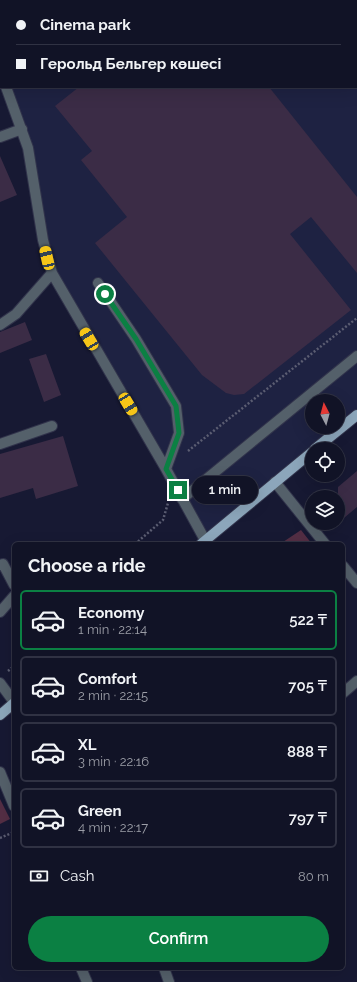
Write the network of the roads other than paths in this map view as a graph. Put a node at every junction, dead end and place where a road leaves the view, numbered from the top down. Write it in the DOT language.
graph roads {
  1 [pos="6,88"];
  2 [pos="22,129"];
  3 [pos="0,138"];
  4 [pos="52,273"];
  5 [pos="98,283"];
  6 [pos="0,325"];
  7 [pos="357,356"];
  8 [pos="357,415"];
  9 [pos="52,426"];
  10 [pos="324,442"];
  11 [pos="0,444"];
  12 [pos="305,458"];
  13 [pos="166,469"];
  14 [pos="275,482"];
  15 [pos="182,498"];
  16 [pos="203,542"];
  17 [pos="323,542"];
  18 [pos="0,565"];
  19 [pos="345,568"];
  20 [pos="12,581"];
  21 [pos="357,583"];
  22 [pos="12,598"];
  23 [pos="0,612"];
  24 [pos="357,681"];
  25 [pos="0,683"];
  26 [pos="345,691"];
  27 [pos="12,699"];
  28 [pos="12,704"];
  29 [pos="0,715"];
  30 [pos="0,772"];
  31 [pos="12,801"];
  32 [pos="82,970"];
  33 [pos="165,970"];
  34 [pos="87,982"];
  35 [pos="169,982"];
  1 -- 2 [label="street"];
  2 -- 3 [label="street"];
  2 -- 4 [label="street"];
  4 -- 6 [label="street"];
  4 -- 13 [label="street"];
  5 -- 13 [label="street"];
  7 -- 15 [label="street"];
  8 -- 10 [label="main road"];
  9 -- 11 [label="street"];
  12 -- 14 [label="main road"];
  13 -- 15 [label="street"];
  14 -- 16 [label="main road"];
  14 -- 17 [label="street"];
  15 -- 16 [label="street"];
  18 -- 20 [label="street"];
  19 -- 21 [label="street"];
  22 -- 23 [label="street"];
  24 -- 26 [label="street"];
  25 -- 27 [label="street"];
  28 -- 29 [label="main road"];
  30 -- 31 [label="street"];
  32 -- 34 [label="street"];
  33 -- 35 [label="street"];
}
